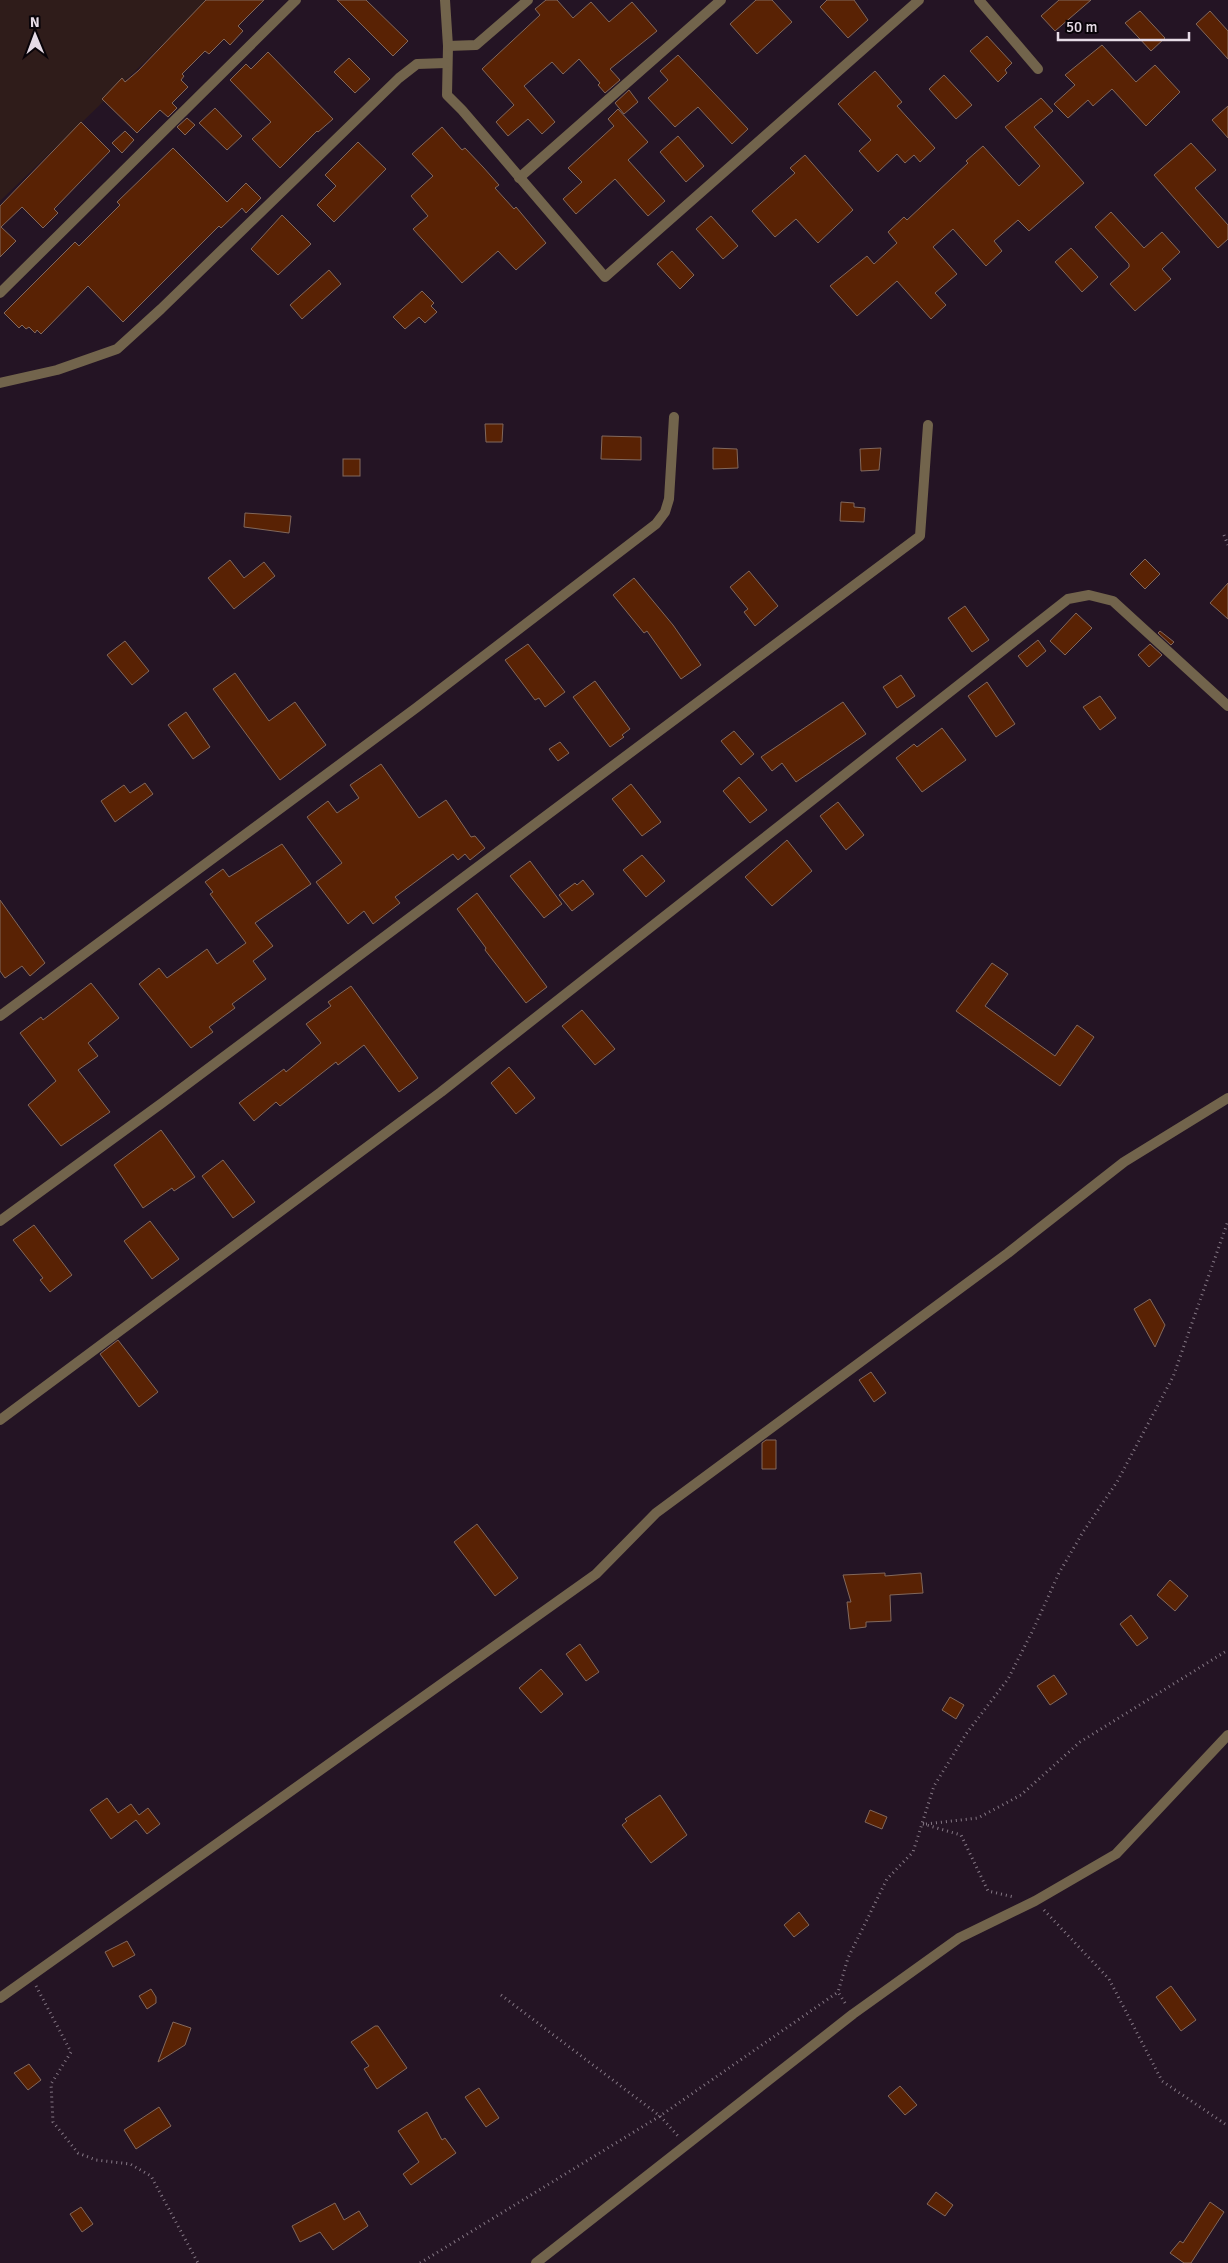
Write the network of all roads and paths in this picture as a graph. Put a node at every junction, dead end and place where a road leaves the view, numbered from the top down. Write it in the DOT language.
graph roads {
  1 [pos="296,0"];
  2 [pos="446,0"];
  3 [pos="528,0"];
  4 [pos="721,0"];
  5 [pos="919,0"];
  6 [pos="979,0"];
  7 [pos="448,46"];
  8 [pos="446,63"];
  9 [pos="1038,69"];
  10 [pos="519,178"];
  11 [pos="0,293"];
  12 [pos="0,383"];
  13 [pos="674,417"];
  14 [pos="928,425"];
  15 [pos="1224,536"];
  16 [pos="1228,545"];
  17 [pos="1228,706"];
  18 [pos="0,1016"];
  19 [pos="1228,1098"];
  20 [pos="0,1221"];
  21 [pos="1228,1221"];
  22 [pos="0,1420"];
  23 [pos="1228,1650"];
  24 [pos="1228,1735"];
  25 [pos="923,1824"];
  26 [pos="1035,1901"];
  27 [pos="32,1976"];
  28 [pos="838,1992"];
  29 [pos="502,1995"];
  30 [pos="0,1998"];
  31 [pos="853,2014"];
  32 [pos="660,2116"];
  33 [pos="1228,2126"];
  34 [pos="687,2146"];
  35 [pos="198,2263"];
  36 [pos="420,2263"];
  37 [pos="536,2263"];
  1 -- 11 [label="street"];
  2 -- 7 [label="street"];
  3 -- 7 [label="street"];
  4 -- 10 [label="street"];
  5 -- 10 [label="street"];
  6 -- 9 [label="street"];
  7 -- 8 [label="street"];
  8 -- 10 [label="street"];
  8 -- 12 [label="street"];
  13 -- 18 [label="street"];
  14 -- 20 [label="street"];
  15 -- 16 [label="path"];
  17 -- 22 [label="street"];
  19 -- 27 [label="street"];
  21 -- 25 [label="path"];
  23 -- 25 [label="path"];
  24 -- 26 [label="street"];
  25 -- 26 [label="path"];
  25 -- 28 [label="path"];
  26 -- 31 [label="street"];
  26 -- 33 [label="path"];
  27 -- 30 [label="street"];
  27 -- 35 [label="path"];
  28 -- 31 [label="path"];
  28 -- 32 [label="path"];
  29 -- 32 [label="path"];
  31 -- 34 [label="street"];
  32 -- 34 [label="path"];
  32 -- 36 [label="path"];
  34 -- 37 [label="street"];
}
